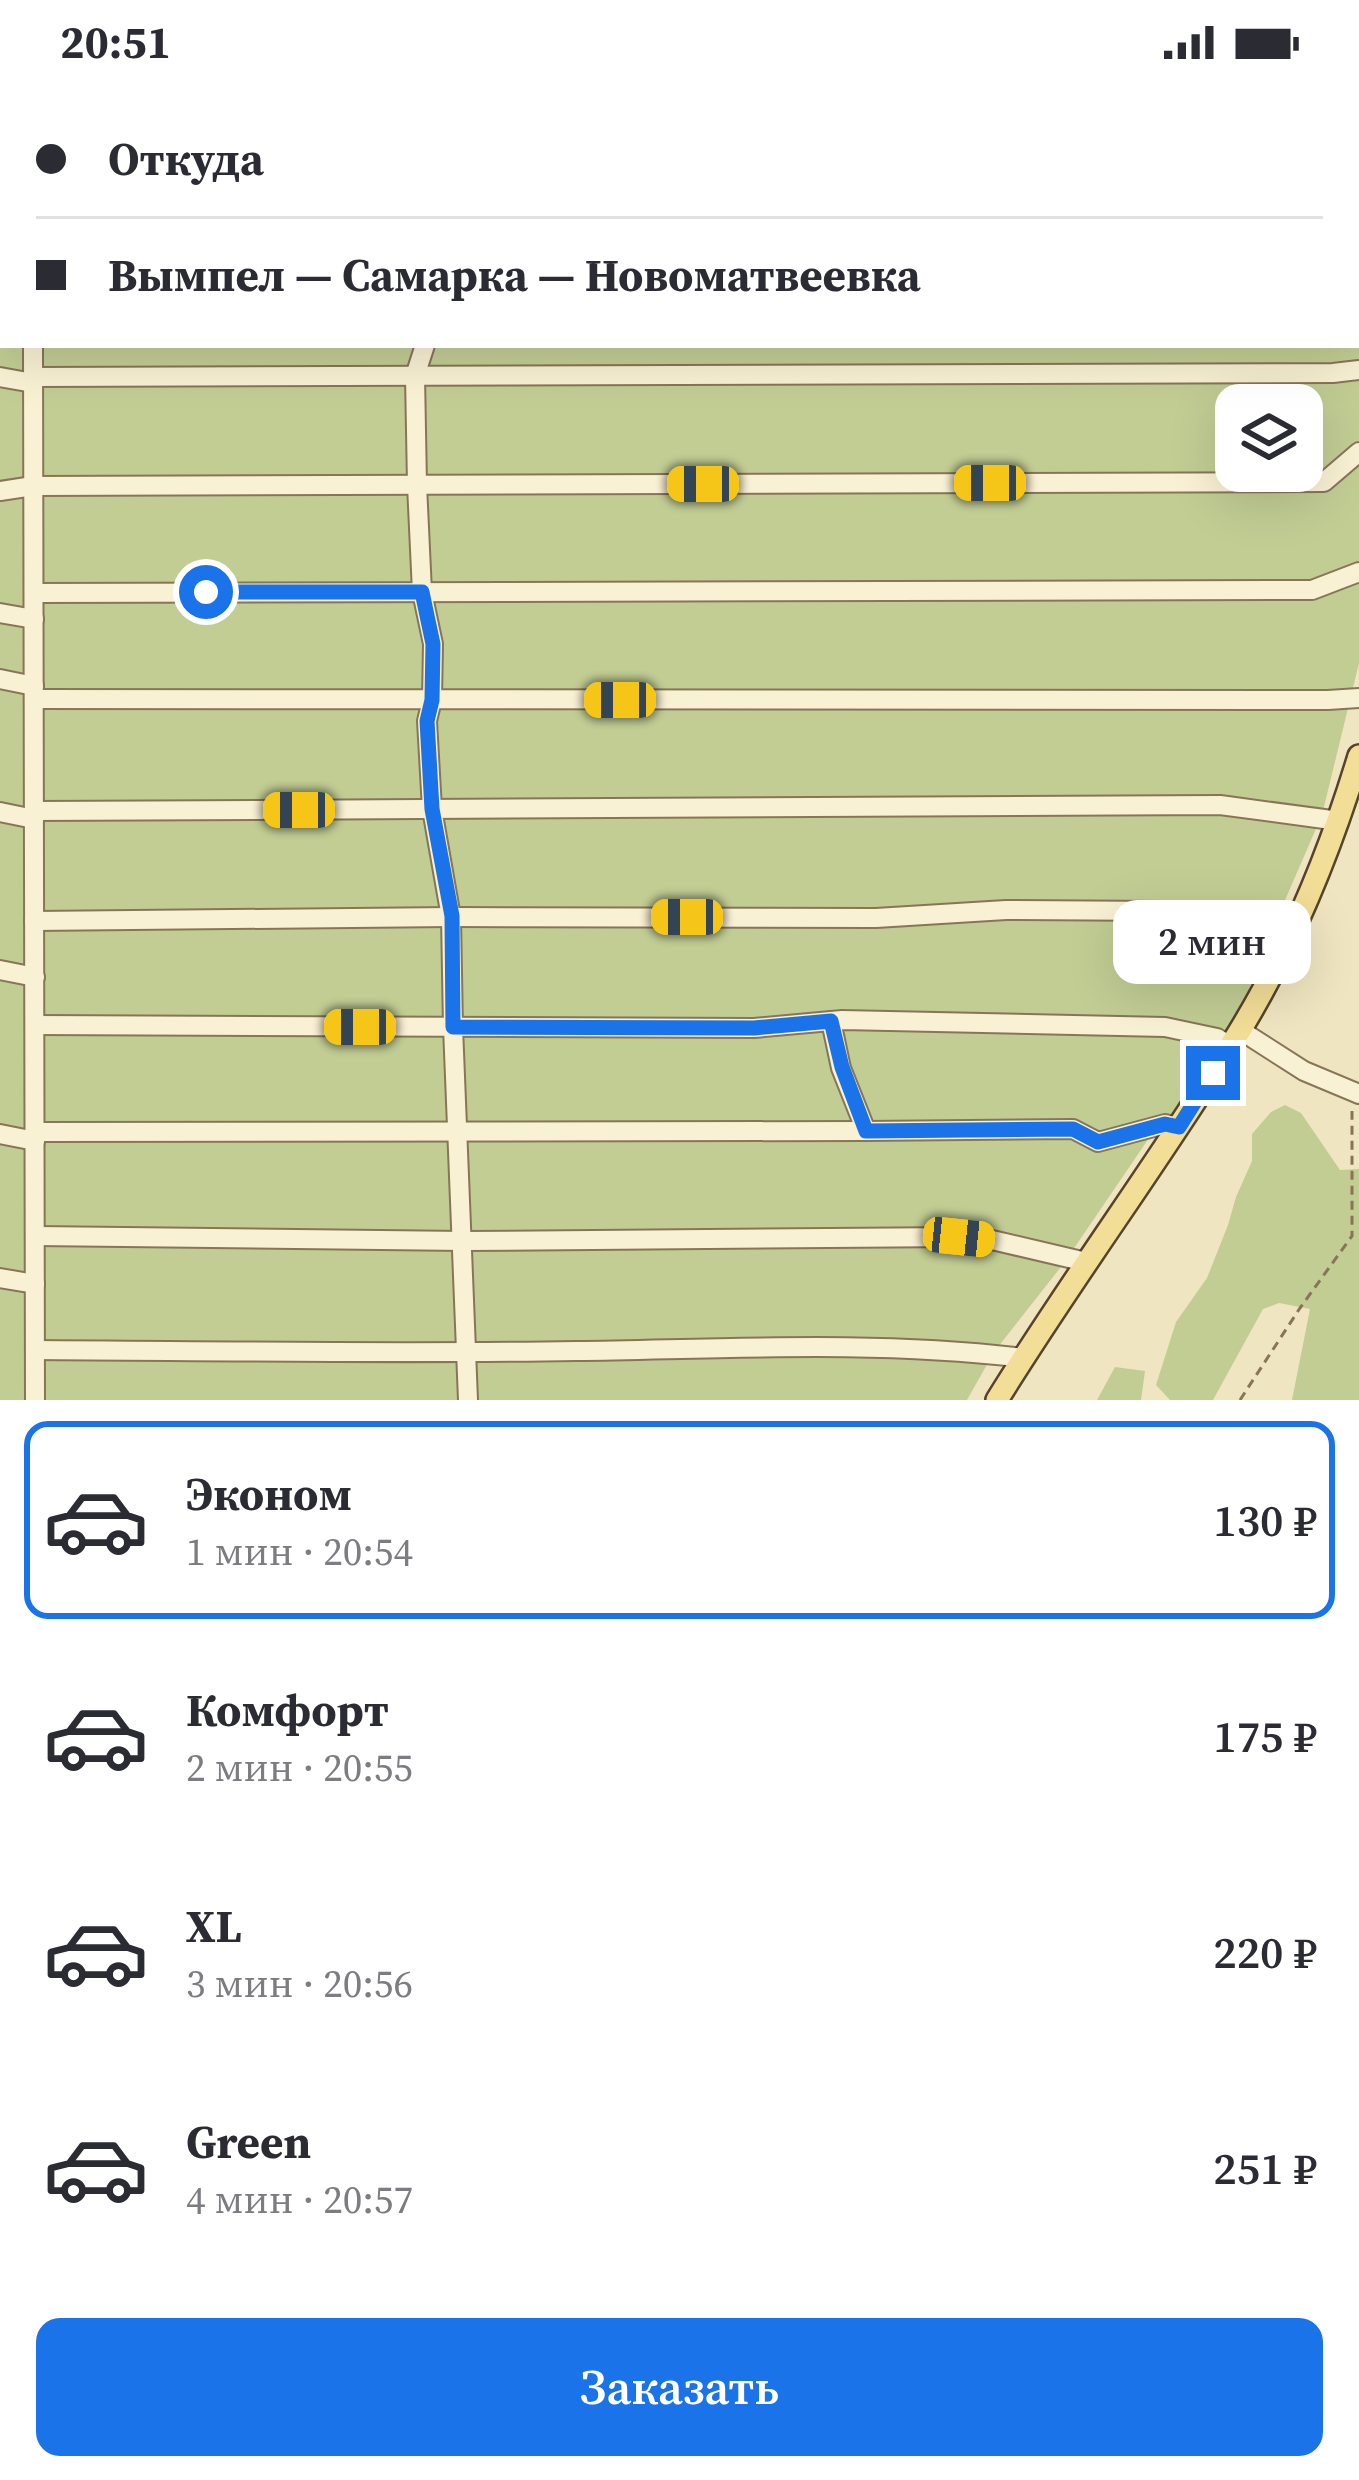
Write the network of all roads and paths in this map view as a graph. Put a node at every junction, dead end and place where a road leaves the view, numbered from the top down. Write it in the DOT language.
graph roads {
  1 [pos="33,348"];
  2 [pos="424,348"];
  3 [pos="1359,370"];
  4 [pos="415,376"];
  5 [pos="0,377"];
  6 [pos="33,380"];
  7 [pos="1359,452"];
  8 [pos="417,484"];
  9 [pos="33,486"];
  10 [pos="0,491"];
  11 [pos="1359,572"];
  12 [pos="422,592"];
  13 [pos="34,593"];
  14 [pos="0,613"];
  15 [pos="34,620"];
  16 [pos="0,679"];
  17 [pos="34,692"];
  18 [pos="1359,698"];
  19 [pos="432,700"];
  20 [pos="1359,756"];
  21 [pos="432,809"];
  22 [pos="0,812"];
  23 [pos="34,815"];
  24 [pos="1339,821"];
  25 [pos="1302,913"];
  26 [pos="452,916"];
  27 [pos="34,921"];
  28 [pos="0,970"];
  29 [pos="34,976"];
  30 [pos="831,1021"];
  31 [pos="34,1025"];
  32 [pos="453,1027"];
  33 [pos="1235,1038"];
  34 [pos="1356,1092"];
  35 [pos="1179,1127"];
  36 [pos="458,1131"];
  37 [pos="866,1131"];
  38 [pos="0,1134"];
  39 [pos="35,1136"];
  40 [pos="35,1236"];
  41 [pos="464,1241"];
  42 [pos="1086,1262"];
  43 [pos="0,1278"];
  44 [pos="35,1284"];
  45 [pos="35,1350"];
  46 [pos="466,1353"];
  47 [pos="1024,1358"];
  48 [pos="35,1400"];
  49 [pos="468,1400"];
  50 [pos="998,1400"];
  51 [pos="1240,1400"];
  1 -- 6 [label="street"];
  2 -- 4 [label="street"];
  3 -- 4 [label="street"];
  4 -- 6 [label="street"];
  4 -- 8 [label="street"];
  5 -- 6 [label="street"];
  6 -- 9 [label="street"];
  7 -- 8 [label="street"];
  8 -- 9 [label="street"];
  8 -- 12 [label="street"];
  9 -- 10 [label="street"];
  9 -- 13 [label="street"];
  11 -- 12 [label="street"];
  12 -- 13 [label="street"];
  12 -- 19 [label="street"];
  13 -- 15 [label="street"];
  14 -- 15 [label="street"];
  15 -- 17 [label="street"];
  16 -- 17 [label="street"];
  17 -- 19 [label="street"];
  17 -- 23 [label="street"];
  18 -- 19 [label="street"];
  19 -- 21 [label="street"];
  20 -- 24 [label="main road"];
  21 -- 23 [label="street"];
  21 -- 24 [label="street"];
  21 -- 26 [label="street"];
  22 -- 23 [label="street"];
  23 -- 27 [label="street"];
  24 -- 25 [label="main road"];
  25 -- 26 [label="street"];
  25 -- 33 [label="main road"];
  26 -- 27 [label="street"];
  26 -- 32 [label="street"];
  27 -- 29 [label="street"];
  28 -- 29 [label="street"];
  29 -- 31 [label="street"];
  30 -- 32 [label="street"];
  30 -- 33 [label="street"];
  30 -- 37 [label="street"];
  31 -- 32 [label="street"];
  31 -- 39 [label="street"];
  32 -- 36 [label="street"];
  33 -- 34 [label="street"];
  33 -- 35 [label="main road"];
  34 -- 51 [label="path"];
  35 -- 37 [label="street"];
  35 -- 42 [label="main road"];
  36 -- 37 [label="street"];
  36 -- 39 [label="street"];
  36 -- 41 [label="street"];
  38 -- 39 [label="street"];
  39 -- 40 [label="street"];
  40 -- 41 [label="street"];
  40 -- 44 [label="street"];
  41 -- 42 [label="street"];
  41 -- 46 [label="street"];
  42 -- 47 [label="main road"];
  43 -- 44 [label="street"];
  44 -- 45 [label="street"];
  45 -- 46 [label="street"];
  45 -- 48 [label="street"];
  46 -- 47 [label="street"];
  46 -- 49 [label="street"];
  47 -- 50 [label="main road"];
}
